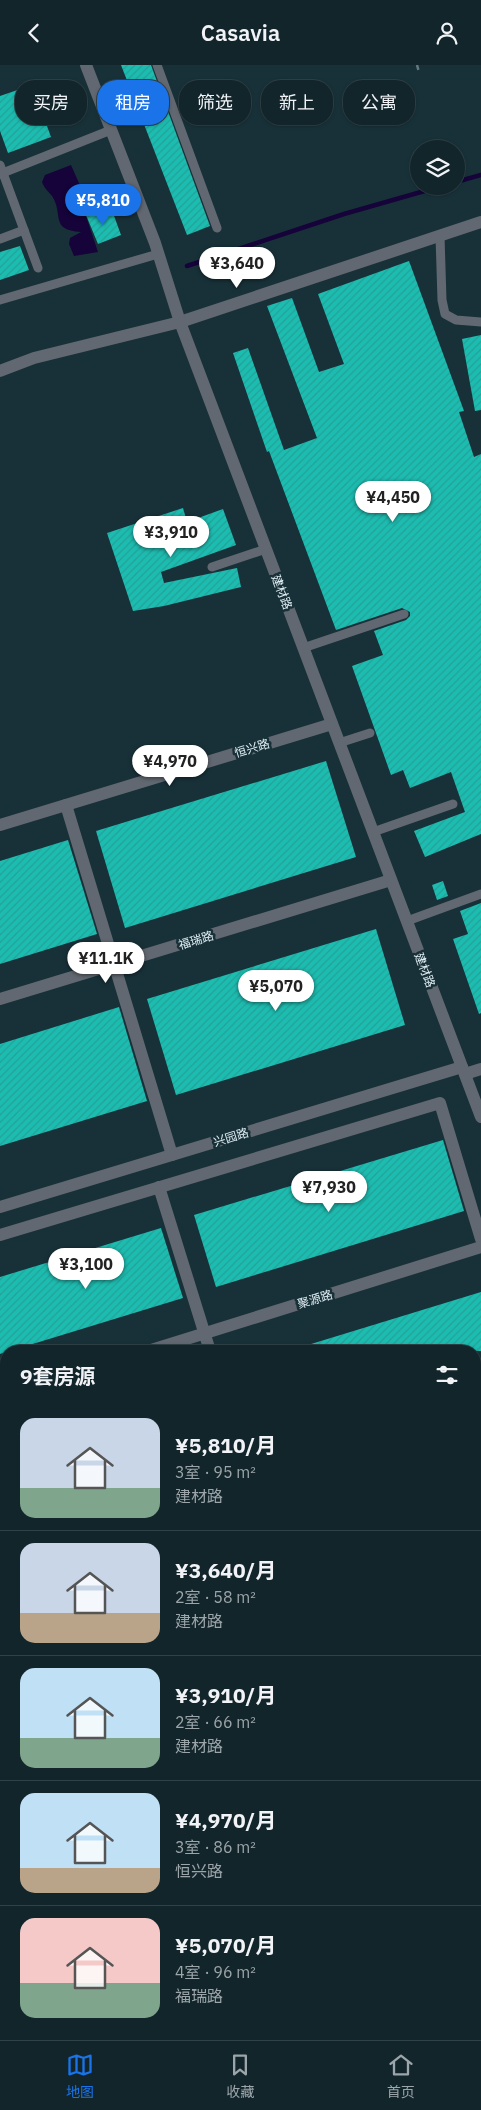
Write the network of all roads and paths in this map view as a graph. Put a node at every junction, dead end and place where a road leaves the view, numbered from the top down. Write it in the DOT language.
graph roads {
  1 [pos="86,65"];
  2 [pos="158,65"];
  3 [pos="417,65"];
  4 [pos="419,72"];
  5 [pos="111,130"];
  6 [pos="1,171"];
  7 [pos="481,223"];
  8 [pos="217,228"];
  9 [pos="24,230"];
  10 [pos="440,236"];
  11 [pos="0,239"];
  12 [pos="158,254"];
  13 [pos="38,268"];
  14 [pos="0,300"];
  15 [pos="180,322"];
  16 [pos="481,323"];
  17 [pos="0,371"];
  18 [pos="266,549"];
  19 [pos="212,567"];
  20 [pos="404,614"];
  21 [pos="303,647"];
  22 [pos="332,724"];
  23 [pos="370,733"];
  24 [pos="339,743"];
  25 [pos="453,803"];
  26 [pos="66,805"];
  27 [pos="0,825"];
  28 [pos="373,832"];
  29 [pos="391,880"];
  30 [pos="481,894"];
  31 [pos="407,921"];
  32 [pos="114,965"];
  33 [pos="0,999"];
  34 [pos="481,1069"];
  35 [pos="463,1070"];
  36 [pos="481,1117"];
  37 [pos="172,1155"];
  38 [pos="159,1187"];
  39 [pos="0,1207"];
  40 [pos="0,1235"];
  41 [pos="481,1239"];
  42 [pos="481,1247"];
  43 [pos="204,1334"];
  44 [pos="168,1345"];
  45 [pos="208,1345"];
  1 -- 5 [label="street, 建材路"];
  2 -- 8 [label="lane"];
  3 -- 4 [label="path"];
  5 -- 6 [label="lane"];
  5 -- 12 [label="street, 建材路"];
  6 -- 9 [label="lane"];
  7 -- 10 [label="street"];
  9 -- 11 [label="lane"];
  9 -- 13 [label="lane"];
  10 -- 15 [label="street"];
  10 -- 16 [label="lane"];
  12 -- 14 [label="lane"];
  12 -- 15 [label="street, 建材路"];
  15 -- 17 [label="street"];
  15 -- 18 [label="street, 建材路"];
  18 -- 19 [label="lane"];
  18 -- 21 [label="street, 建材路"];
  20 -- 21 [label="lane"];
  21 -- 22 [label="street, 建材路"];
  22 -- 24 [label="street, 建材路"];
  22 -- 26 [label="street, 恒兴路"];
  23 -- 24 [label="lane"];
  24 -- 28 [label="street, 建材路"];
  25 -- 28 [label="lane"];
  26 -- 27 [label="street, 恒兴路"];
  26 -- 32 [label="street"];
  28 -- 29 [label="street, 建材路"];
  29 -- 31 [label="street, 建材路"];
  29 -- 32 [label="street, 福瑞路"];
  30 -- 31 [label="lane"];
  31 -- 35 [label="street, 建材路"];
  32 -- 33 [label="street, 福瑞路"];
  32 -- 37 [label="street"];
  34 -- 35 [label="street, 兴园路"];
  35 -- 36 [label="street, 建材路"];
  35 -- 37 [label="street, 兴园路"];
  37 -- 39 [label="street, 兴园路"];
  38 -- 40 [label="street"];
  38 -- 41 [label="street"];
  38 -- 43 [label="street"];
  42 -- 43 [label="street, 聚源路"];
  43 -- 44 [label="street, 聚源路"];
  43 -- 45 [label="street"];
}
